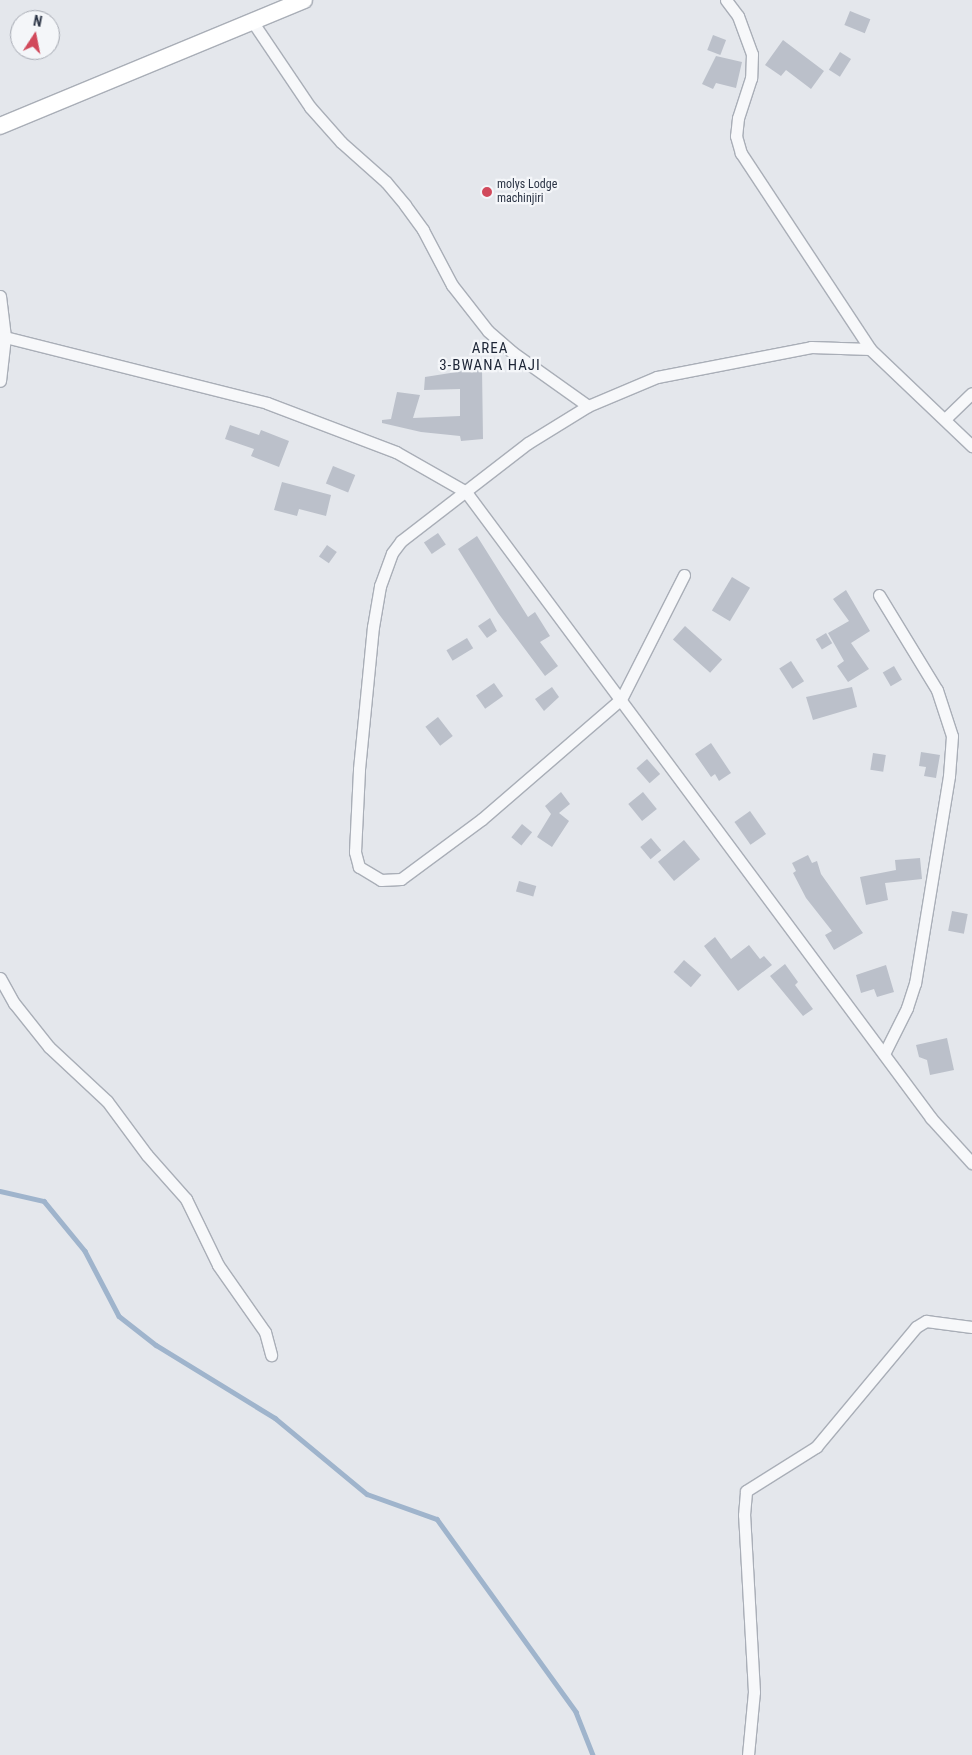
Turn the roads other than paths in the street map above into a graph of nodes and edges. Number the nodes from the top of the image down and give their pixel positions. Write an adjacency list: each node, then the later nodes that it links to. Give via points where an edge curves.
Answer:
1 (304, 0): 3 (main road)
2 (726, 0): 7 (street, via 738,16 752,54 751,78 738,118 736,136 742,153)
3 (252, 21): 4 (main road); 10 (street, via 310,107 405,205 423,230 452,285 488,331)
4 (0, 126)
5 (0, 296): 6 (street)
6 (5, 337): 8 (street); 13 (street, via 267,404 396,452)
7 (870, 349): 10 (street, via 811,347 735,359 657,376); 11 (street)
8 (0, 381)
9 (972, 393): 11 (street)
10 (588, 406): 13 (street, via 528,443)
11 (945, 419): 12 (street)
12 (972, 446)
13 (466, 492): 16 (street); 16 (street, via 401,541 392,553 380,586 358,769 355,852 359,867 381,880 401,879 482,819)
14 (684, 575): 16 (street)
15 (879, 595): 18 (street, via 937,690 952,736 949,776 915,983 907,1008)
16 (621, 699): 18 (street)
17 (0, 978): 21 (street, via 14,1003 48,1048 107,1101 147,1155 186,1199 218,1265 265,1332)
18 (885, 1052): 19 (street, via 931,1118)
19 (972, 1163)
20 (972, 1327): 22 (street, via 926,1321 916,1327 816,1447 746,1491 744,1515 754,1692)
21 (271, 1355)
22 (748, 1755)

